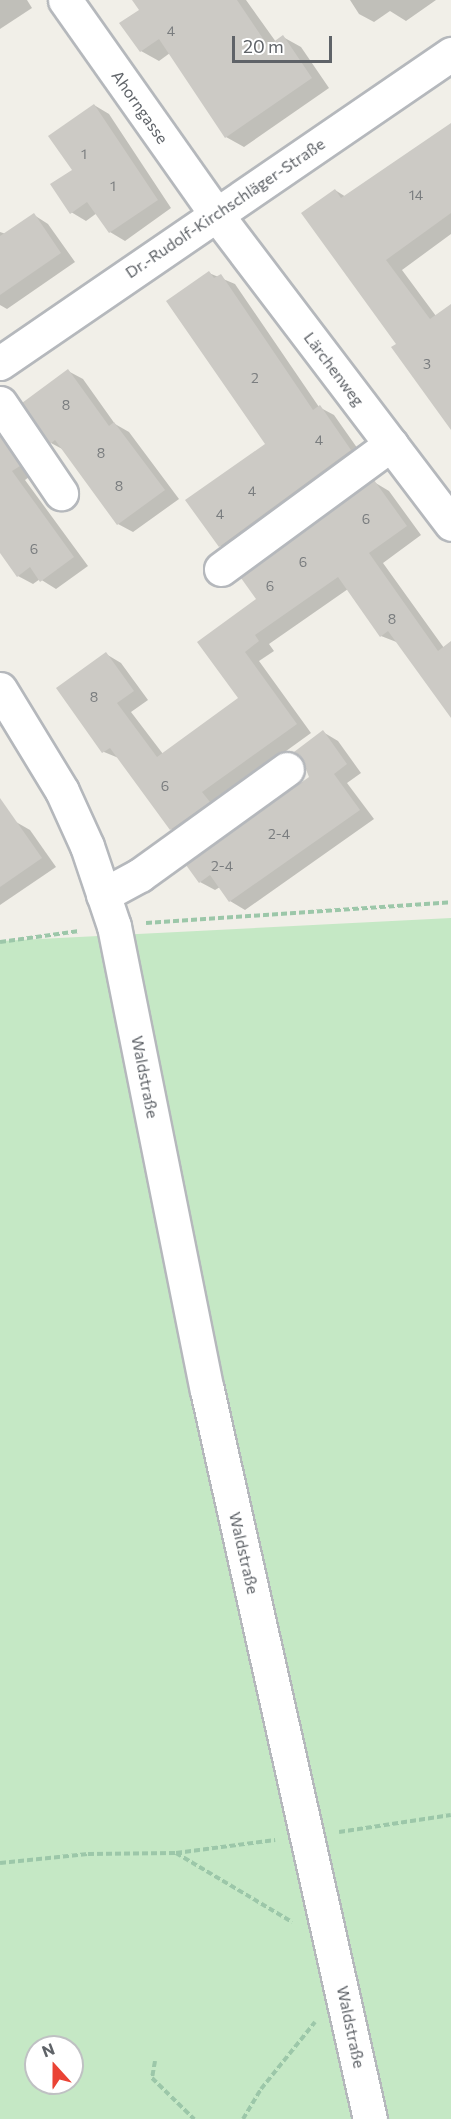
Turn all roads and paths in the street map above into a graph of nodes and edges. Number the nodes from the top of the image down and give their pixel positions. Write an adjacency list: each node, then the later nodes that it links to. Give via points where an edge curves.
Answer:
1 (65, 0): 3 (street, Ahorngasse)
2 (451, 54): 3 (street, Dr.-Rudolf-Kirchschläger-Straße)
3 (216, 214): 4 (street, Dr.-Rudolf-Kirchschläger-Straße); 6 (street, Lärchenweg)
4 (0, 363)
5 (0, 403): 7 (street)
6 (391, 444): 8 (street, Lärchenweg); 9 (street)
7 (61, 493)
8 (451, 524)
9 (221, 569)
10 (1, 692): 12 (street, Waldstraße, via 62,791)
11 (287, 769): 12 (street, via 140,875)
12 (103, 895): 14 (street, Waldstraße)
13 (451, 902): 14 (path)
14 (114, 926): 15 (path); 17 (street, Waldstraße, via 207,1390)
15 (0, 942)
16 (451, 1815): 17 (path)
17 (308, 1835): 18 (path); 20 (street, Waldstraße)
18 (176, 1853): 19 (path, via 88,1854); 20 (path)
19 (0, 1863)
20 (333, 1946): 21 (street, Waldstraße)
21 (345, 2002): 24 (path, via 317,2020 261,2089); 25 (street, Waldstraße)
22 (155, 2061): 23 (path, via 152,2078)
23 (194, 2119)
24 (243, 2119)
25 (370, 2119)

